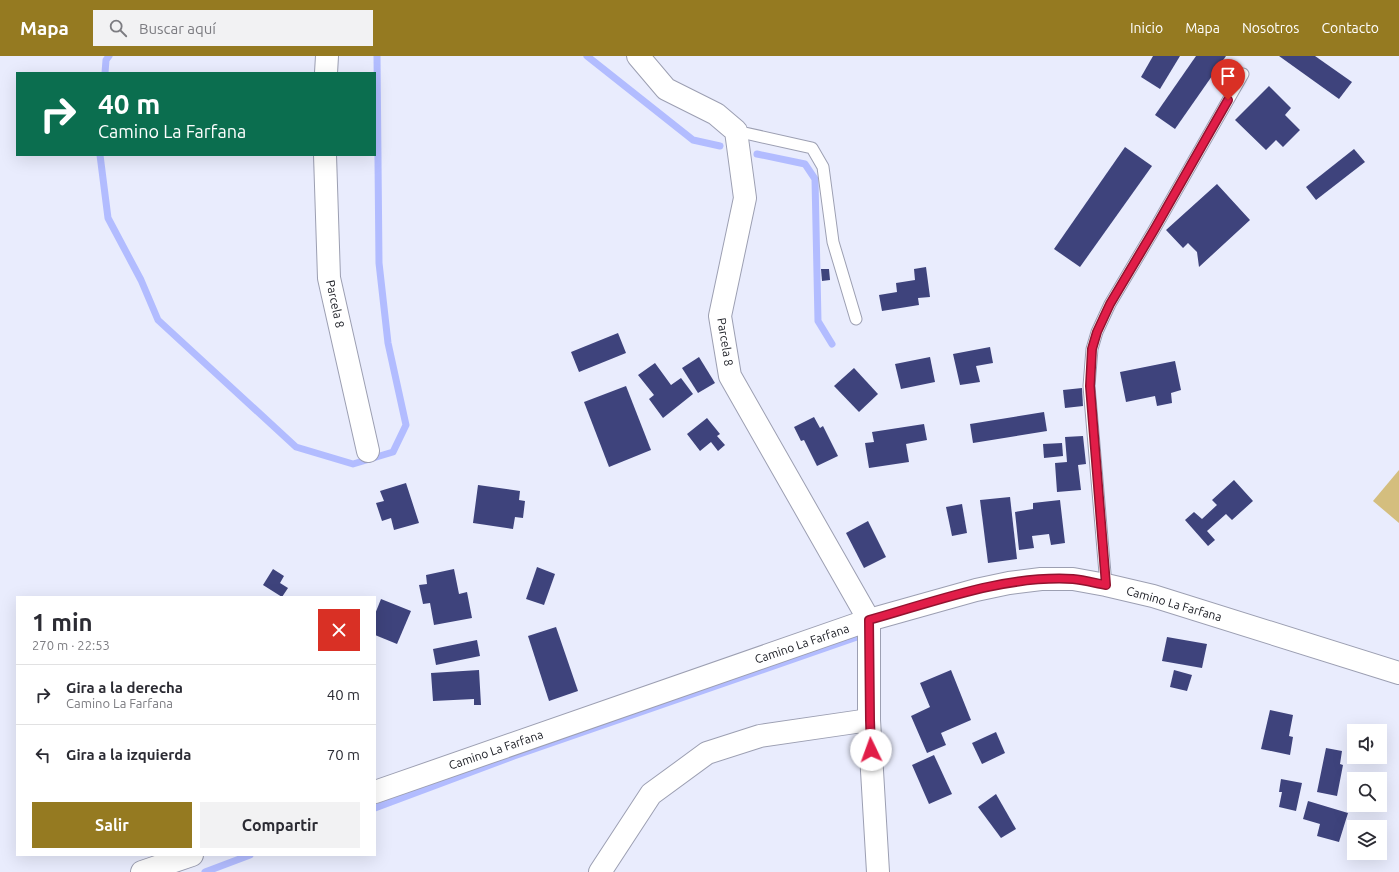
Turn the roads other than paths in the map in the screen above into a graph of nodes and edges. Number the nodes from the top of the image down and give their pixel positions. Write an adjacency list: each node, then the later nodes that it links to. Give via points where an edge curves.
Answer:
1 (327, 56): 3 (street)
2 (638, 56): 5 (street, via 666,89 716,114)
3 (326, 72)
4 (1243, 74): 9 (lane, via 1110,304 1092,349 1090,386)
5 (736, 131): 7 (lane, via 812,148 823,167 832,242); 10 (street, Parcela 8, via 745,198 720,316 730,376)
6 (325, 156): 8 (street, Parcela 8, via 329,278)
7 (856, 319)
8 (368, 451)
9 (1106, 585): 10 (street, Camino La Farfana, via 1073,579 1008,583); 11 (street, Camino La Farfana, via 1153,596)
10 (869, 620): 12 (street); 13 (street, Camino La Farfana)
11 (1399, 673)
12 (870, 720): 16 (street, via 760,736 707,753 651,794); 17 (street)
13 (376, 792)
14 (189, 856): 15 (street)
15 (142, 872)
16 (600, 872)
17 (878, 872)

